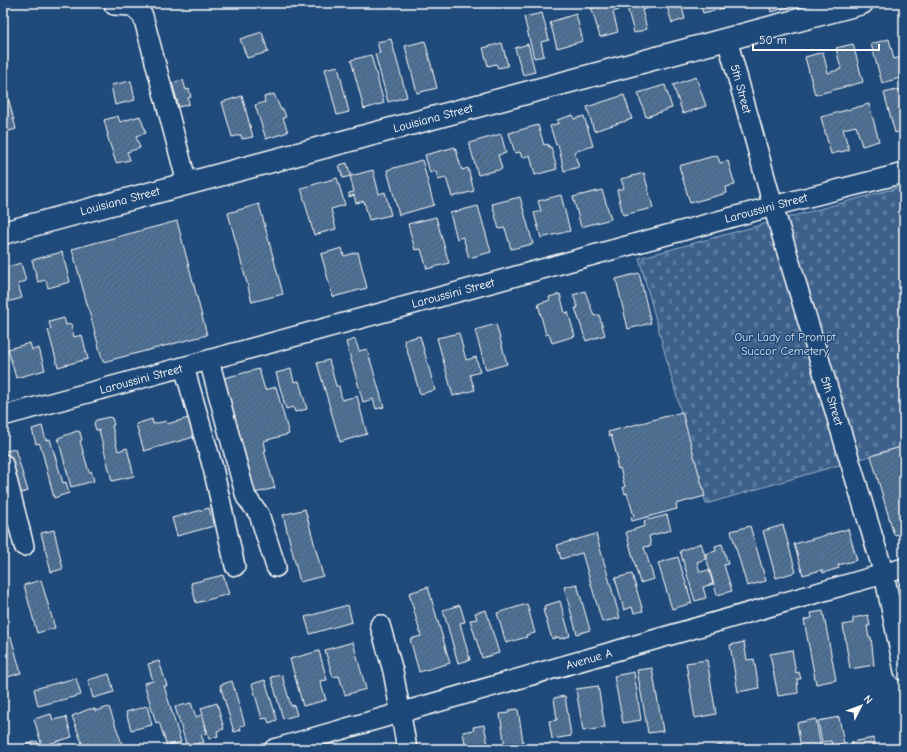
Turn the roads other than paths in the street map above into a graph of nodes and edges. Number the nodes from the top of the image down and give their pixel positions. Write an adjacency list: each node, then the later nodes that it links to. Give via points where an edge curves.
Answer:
1 (859, 3): 3 (main road, Louisiana Street)
2 (114, 5): 5 (street, via 132,6 143,16)
3 (727, 39): 5 (main road, Louisiana Street); 6 (street, 5th Street)
4 (904, 173): 6 (street, Laroussini Street)
5 (187, 183): 7 (main road, Louisiana Street)
6 (773, 206): 8 (street, Laroussini Street); 16 (street, 5th Street)
7 (3, 232)
8 (209, 360): 9 (street, Laroussini Street); 14 (street, via 246,497 259,514)
9 (184, 367): 10 (street, Laroussini Street); 13 (street, via 213,468)
10 (3, 416)
11 (3, 464): 12 (street)
12 (24, 546)
13 (235, 566)
14 (276, 567)
15 (904, 568): 16 (street, Avenue A)
16 (884, 574): 18 (street, 5th Street); 19 (street, Avenue A)
17 (380, 625): 19 (street, via 393,671)
18 (904, 671)
19 (400, 712): 20 (street, Avenue A); 21 (street)
20 (274, 749)
21 (407, 749)

